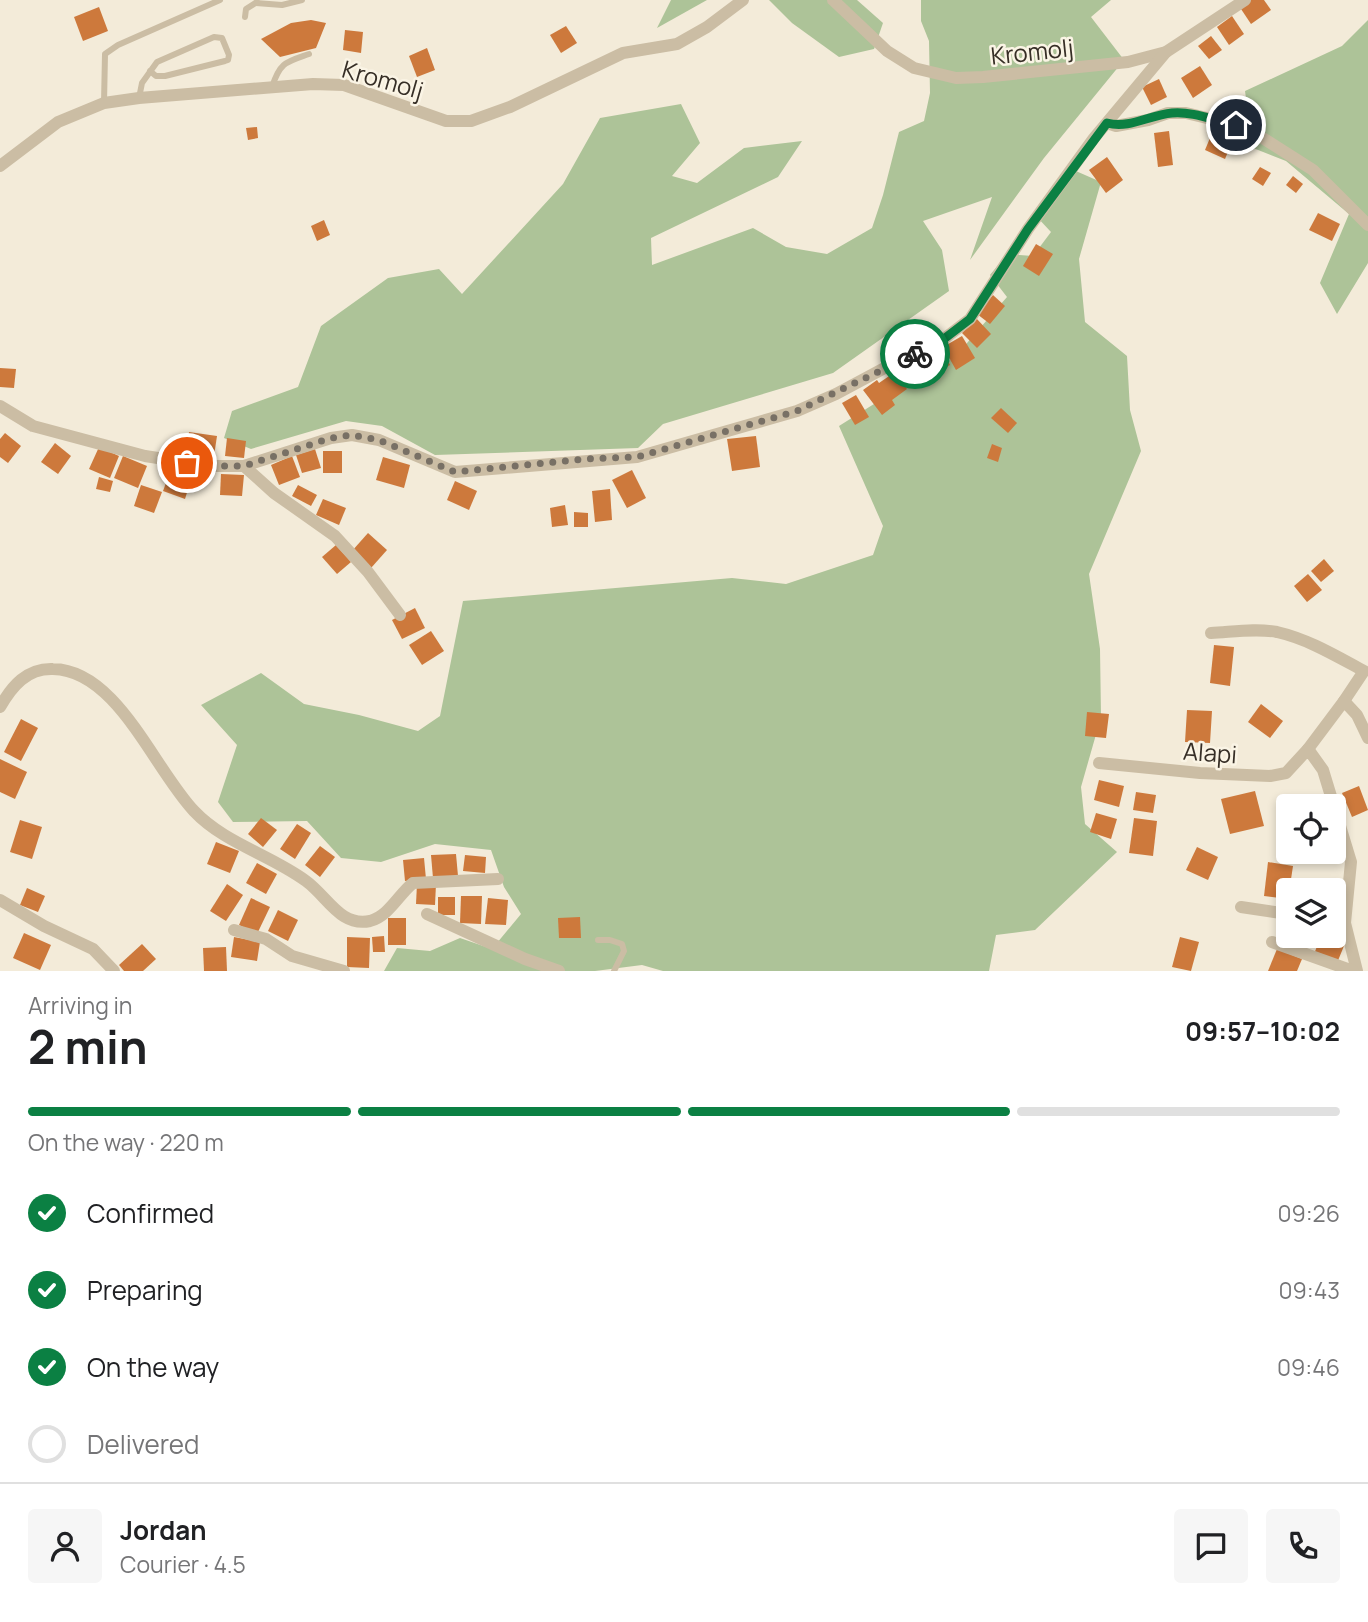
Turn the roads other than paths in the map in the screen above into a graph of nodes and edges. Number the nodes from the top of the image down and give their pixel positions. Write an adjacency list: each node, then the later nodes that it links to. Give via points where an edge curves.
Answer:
1 (220, 0): 13 (lane, via 105,54)
2 (302, 0): 6 (lane, via 282,5)
3 (743, 0): 11 (street, Kromolj, via 677,44 623,52 471,121 446,121 344,85)
4 (834, 0): 8 (street, Kromolj, via 887,51 914,68 956,78 1128,62)
5 (1245, 0): 8 (street, Kromolj)
6 (257, 1): 7 (lane)
7 (245, 17)
8 (1166, 52): 14 (street)
9 (309, 54): 11 (lane, via 284,62)
10 (150, 71): 10 (lane, via 165,76 225,61 229,55 222,38 214,37 157,62); 12 (lane)
11 (272, 87): 12 (street, Kromolj)
12 (139, 98): 13 (street, Kromolj)
13 (104, 103): 15 (street, Kromolj, via 58,122)
14 (1107, 123): 16 (street, via 1116,126 1186,113 1236,125 1312,170); 18 (street, via 1028,229 970,319 936,345 797,411 637,457 455,472 379,440 352,435)
15 (0, 166)
16 (1368, 225)
17 (0, 406): 18 (street, via 33,426 145,456 209,466)
18 (244, 466): 19 (street, via 335,536)
19 (400, 615)
20 (1211, 633): 21 (street, Alapi, via 1278,632)
21 (1366, 670): 22 (street, Alapi)
22 (1344, 701): 24 (street); 25 (street, Alapi)
23 (0, 707): 27 (street, via 10,689 27,674 63,669 86,677 109,696 193,810 215,830 278,861 309,883 344,918 357,922 381,916 413,883)
24 (1368, 738)
25 (1308, 749): 26 (street, Alapi, via 1286,773 1270,776); 28 (street, via 1323,770 1350,862)
26 (1099, 763)
27 (498, 879)
28 (1346, 884)
29 (0, 900): 37 (street, via 93,949)
30 (1241, 907): 31 (street)
31 (1276, 912)
32 (428, 914): 39 (street)
33 (234, 930): 38 (street, via 266,939 292,956)
34 (598, 940): 40 (lane, via 622,944 624,951)
35 (1272, 943): 41 (street)
36 (1346, 943): 41 (street)
37 (114, 971)
38 (344, 971)
39 (559, 971)
40 (614, 971)
41 (1355, 971)

